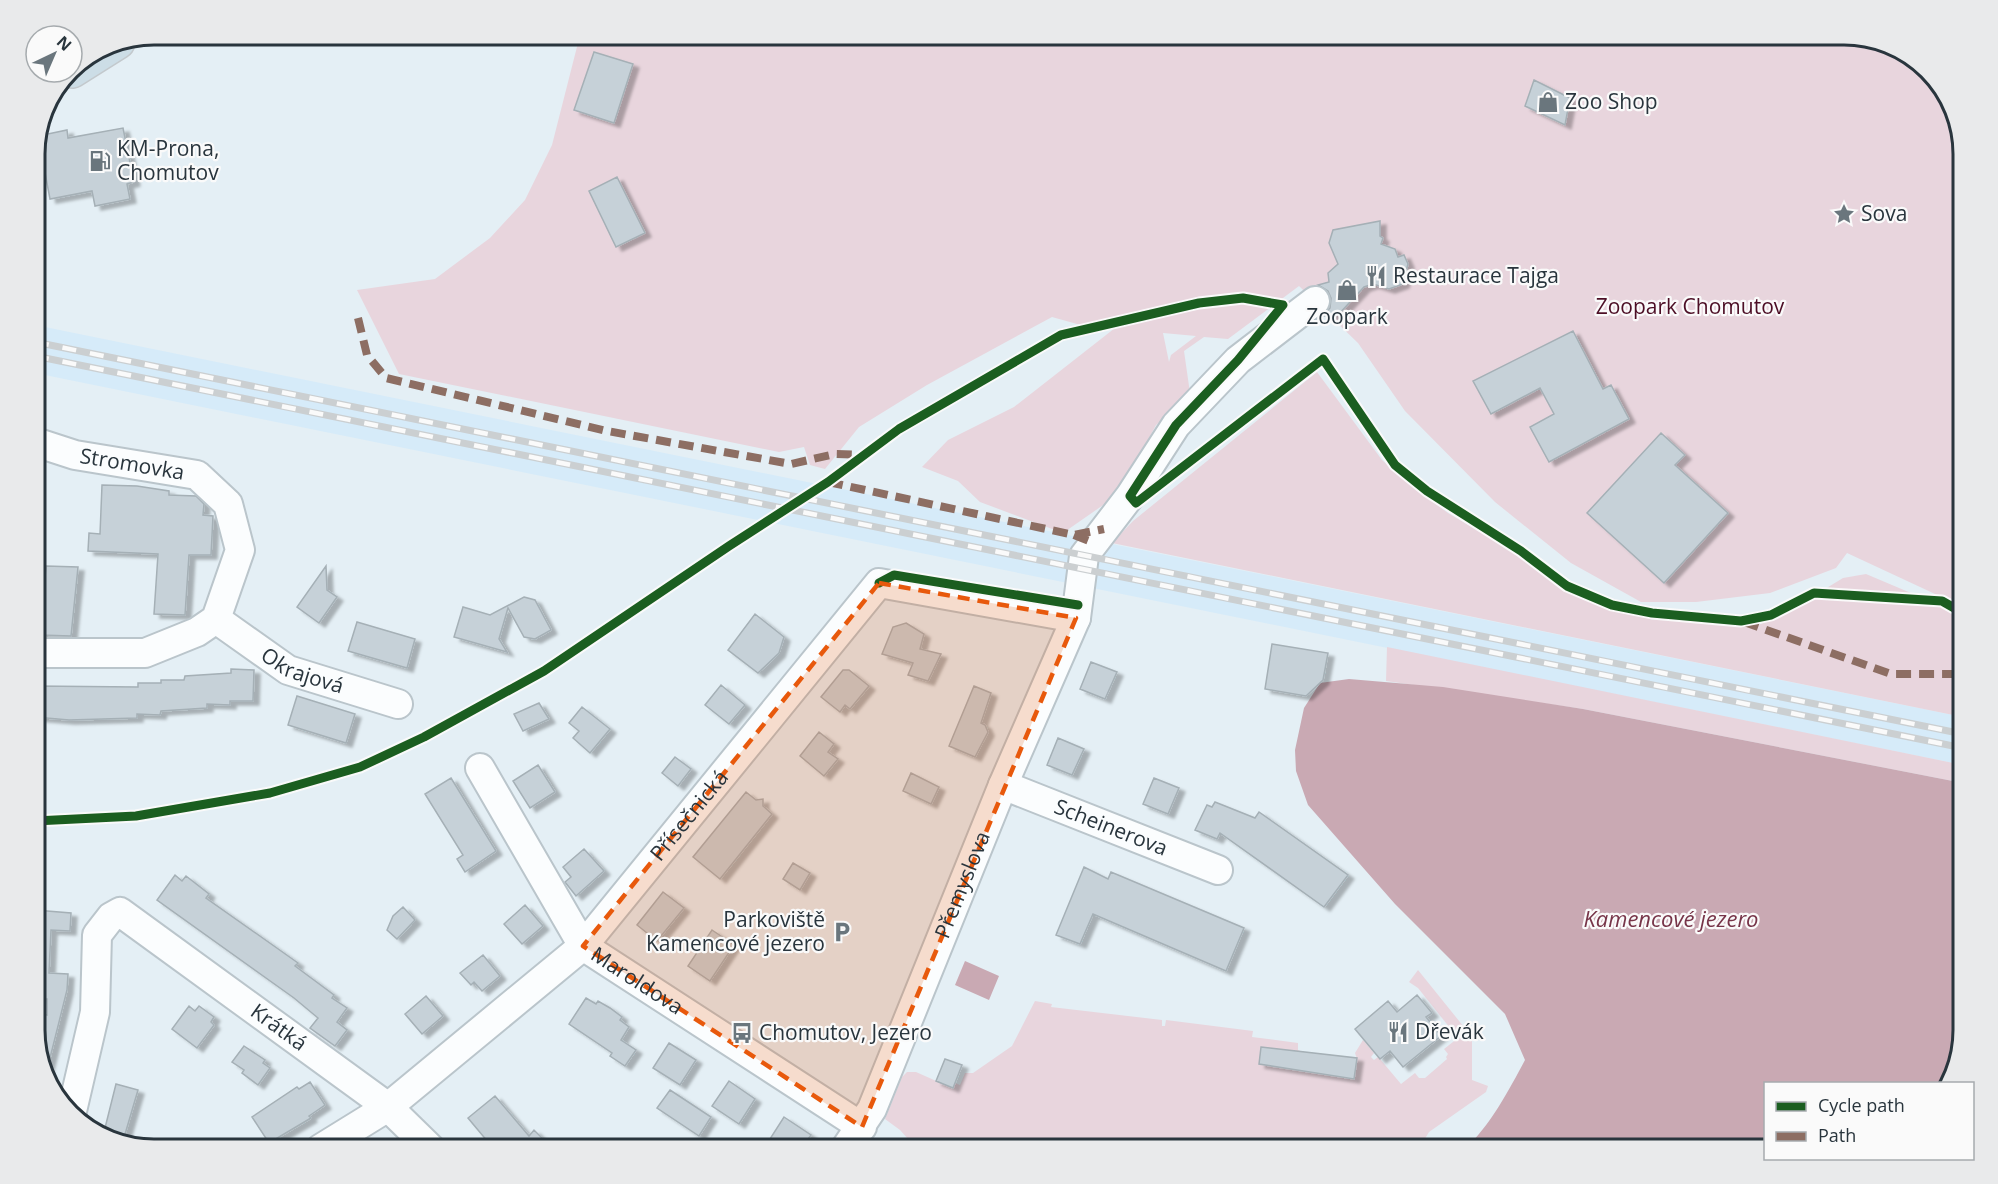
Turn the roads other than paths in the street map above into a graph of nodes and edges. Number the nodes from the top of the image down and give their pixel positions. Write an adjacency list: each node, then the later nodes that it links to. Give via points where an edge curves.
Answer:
1 (1315, 301): 3 (street, Přemyslova, via 1238,360 1176,425 1130,496 1084,556)
2 (45, 445): 4 (street, Stromovka, via 75,455 197,475 228,504 240,550)
3 (1076, 618): 8 (street, Přemyslova); 10 (street, Přísečnická, via 879,583)
4 (216, 619): 5 (street, via 197,632 145,653); 6 (street, Okrajová, via 288,670)
5 (45, 653)
6 (398, 704)
7 (480, 768): 10 (street, Maroldova)
8 (1003, 785): 9 (street, Scheinerova); 13 (street, Přemyslova)
9 (1218, 870)
10 (584, 946): 12 (street, Přísečnická); 13 (street, Maroldova)
11 (74, 1103): 12 (street, Krátká, via 95,1012 97,935 120,912)
12 (388, 1107): 14 (street, Přísečnická); 15 (street, Krátká)
13 (862, 1127): 16 (street, Přemyslova)
14 (336, 1139)
15 (421, 1139)
16 (852, 1139)

